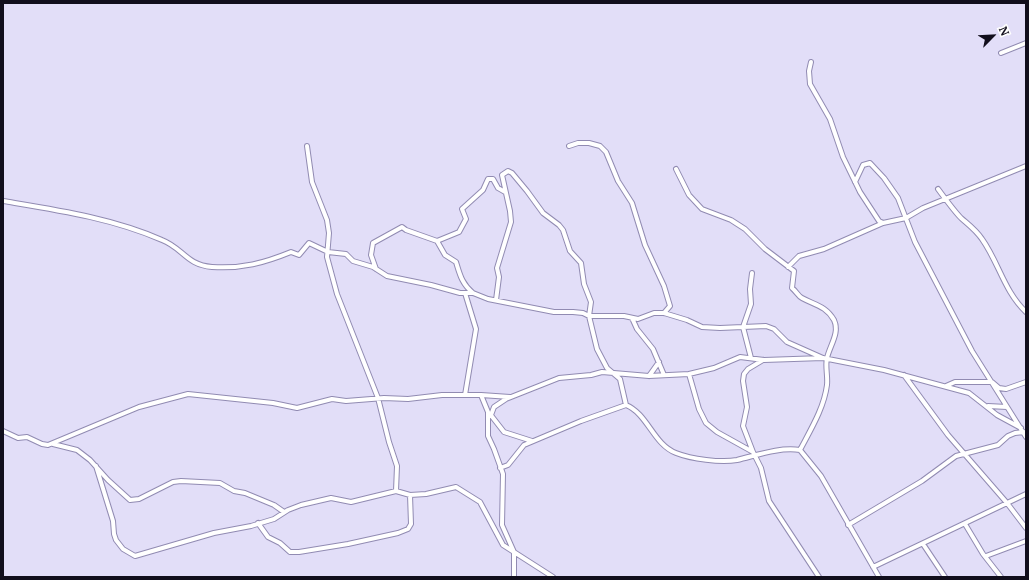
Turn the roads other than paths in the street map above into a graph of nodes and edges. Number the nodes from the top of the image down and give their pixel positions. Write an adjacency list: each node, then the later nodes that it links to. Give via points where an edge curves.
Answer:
1 (1026, 43): 2 (street)
2 (1001, 53)
3 (811, 62): 8 (street, via 810,84 830,119)
4 (307, 146): 16 (street, via 312,182 327,220)
5 (569, 146): 24 (street, via 583,143 600,146 610,158 618,181 634,208 644,245 668,298 670,306)
6 (1026, 166): 11 (street)
7 (676, 169): 17 (street, via 689,194 702,209 742,226)
8 (855, 182): 13 (street, via 863,165 872,164 898,198); 14 (street, via 874,216)
9 (938, 189): 11 (street)
10 (505, 192): 15 (street, via 498,188 493,179 488,179 483,190 462,209 466,219 459,232); 22 (street, via 511,222 497,268 499,277); 25 (street, via 502,175 508,171 543,213 563,230 570,251 581,263 584,284 591,302)
11 (945, 199): 13 (street); 23 (street, via 982,238 1016,302)
12 (3, 201): 16 (street, via 72,212 115,223 163,240 190,261 212,267 265,263 292,252 299,255 308,244)
13 (906, 218): 14 (street); 37 (street, via 915,242 972,351)
14 (883, 223): 17 (street, via 824,249 799,256)
15 (436, 241): 18 (street, via 402,227 388,233 375,240 371,247 371,255); 21 (street, via 445,255 456,262 464,285)
16 (326, 251): 18 (street, via 346,254 353,261); 42 (street, via 337,294)
17 (788, 267): 29 (street, via 794,272 792,288 801,297 826,308 834,322 836,333)
18 (377, 269): 20 (street, via 387,276)
19 (752, 273): 27 (street, via 752,304)
20 (465, 293): 21 (street); 40 (street, via 476,329)
21 (473, 293): 22 (street)
22 (496, 300): 25 (street)
23 (1026, 312)
24 (664, 313): 26 (street); 27 (street, via 702,327)
25 (589, 316): 26 (street); 32 (street, via 600,356 607,368)
26 (632, 318): 31 (street)
27 (743, 327): 28 (street); 29 (street, via 769,326 787,342)
28 (751, 358): 30 (street); 33 (street, via 733,359 714,368)
29 (825, 358): 30 (street); 35 (street); 53 (street, via 825,396 818,416)
30 (764, 360): 54 (street, via 748,369 743,381 748,408 743,426)
31 (659, 362): 34 (street); 36 (street)
32 (614, 373): 36 (street); 43 (street, via 602,372 558,378); 44 (street, via 620,379)
33 (689, 374): 34 (street); 54 (street, via 699,409 706,423)
34 (664, 375): 36 (street)
35 (904, 375): 39 (street); 55 (street)
36 (649, 376)
37 (992, 382): 38 (street, via 999,388 1006,389); 39 (street, via 960,382); 46 (street)
38 (1026, 382)
39 (945, 386): 45 (street, via 969,393)
40 (465, 395): 41 (street); 42 (street, via 408,399)
41 (481, 395): 43 (street); 47 (street)
42 (378, 398): 52 (street, via 332,400 297,408 188,394 139,407); 58 (street, via 388,442 397,466)
43 (510, 398): 47 (street, via 494,407)
44 (626, 404): 51 (street); 54 (street, via 635,408 654,434 669,450 676,453 726,461)
45 (987, 406): 46 (street); 49 (street)
46 (1007, 406): 49 (street)
47 (490, 414): 51 (street, via 504,432); 57 (street, via 488,436)
48 (3, 431): 52 (street, via 18,438 27,437 42,444)
49 (1023, 431): 50 (street); 55 (street, via 1008,436 998,445)
50 (1026, 437)
51 (533, 441): 57 (street, via 524,445 508,465)
52 (53, 444): 56 (street, via 77,450)
53 (800, 450): 54 (street, via 782,449); 64 (street, via 821,476)
54 (754, 453): 74 (street, via 761,468 769,501)
55 (963, 454): 61 (street); 64 (street)
56 (96, 466): 62 (street, via 108,480 133,500 172,482 220,483 234,491 274,505); 63 (street, via 113,521 116,540 132,555 139,556 168,545)
57 (500, 468): 69 (street, via 503,479 502,525)
58 (396, 491): 60 (street); 62 (street, via 351,502 331,498 295,506)
59 (1026, 494): 61 (street)
60 (410, 495): 63 (street, via 411,524 408,529 348,544 290,552 268,537); 69 (street, via 426,494 452,487 460,488 480,502 504,545)
61 (1007, 503): 65 (street); 66 (street)
62 (284, 512): 63 (street, via 274,519)
63 (258, 523)
64 (848, 524): 71 (street)
65 (965, 524): 68 (street); 70 (street)
66 (1026, 528)
67 (1026, 541): 70 (street)
68 (923, 544): 71 (street); 76 (street)
69 (514, 552): 72 (street); 73 (street)
70 (986, 556): 77 (street)
71 (873, 567): 75 (street)
72 (514, 577)
73 (553, 577)
74 (819, 577)
75 (879, 577)
76 (945, 577)
77 (1001, 577)

